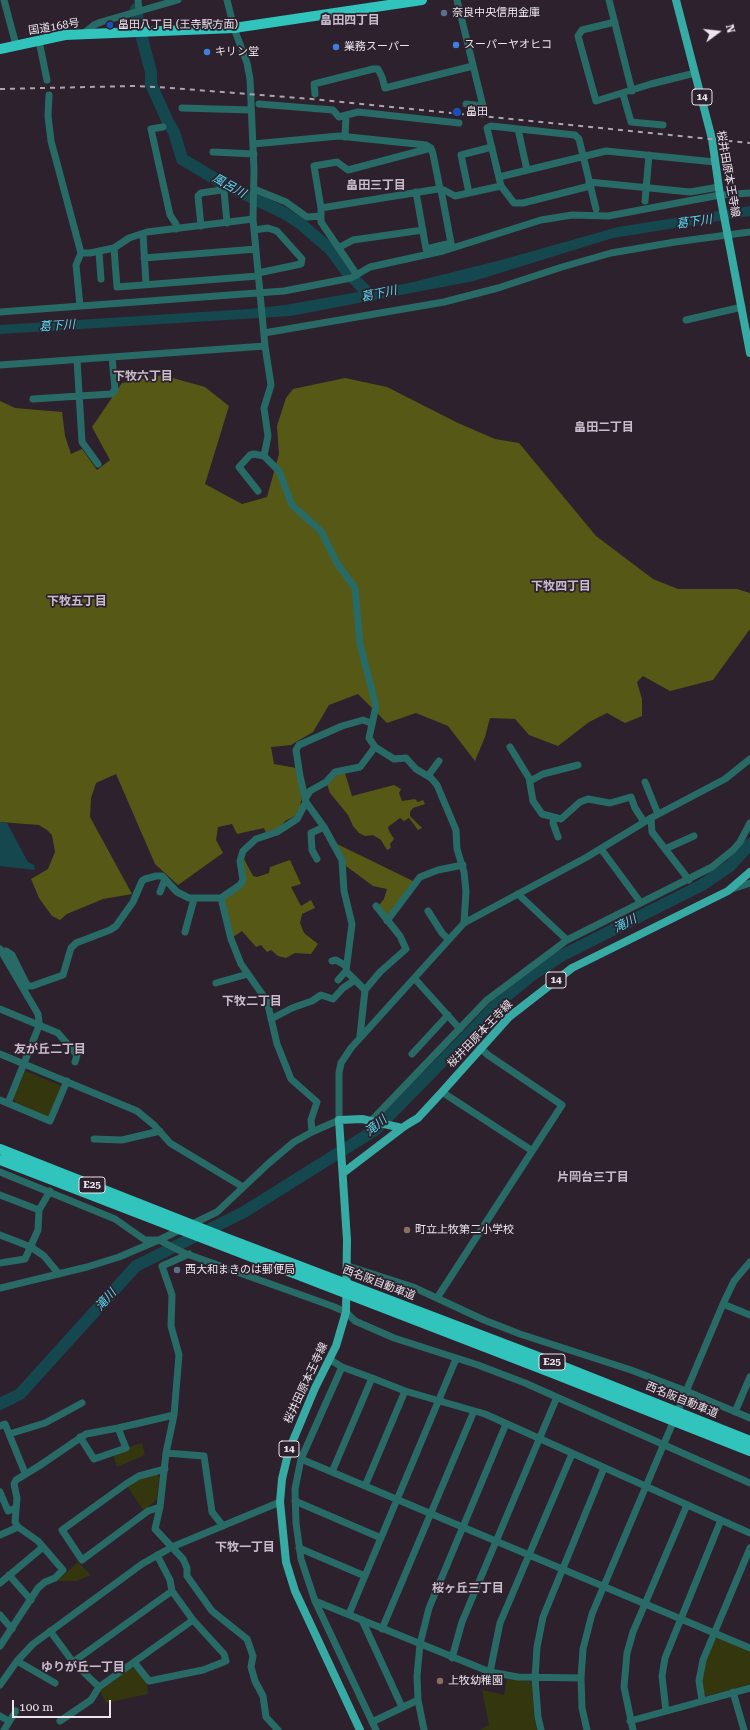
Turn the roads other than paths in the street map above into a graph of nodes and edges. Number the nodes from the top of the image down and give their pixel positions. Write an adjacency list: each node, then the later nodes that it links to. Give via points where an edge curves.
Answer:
1 (4, 0): 14 (street)
2 (138, 0): 9 (street)
3 (178, 0): 9 (street)
4 (227, 0): 11 (street)
5 (422, 0): 11 (highway, 国道168号)
6 (457, 0): 16 (street)
7 (609, 0): 10 (street)
8 (676, 0): 17 (main road, 桜井田原本王寺線 / 14)
9 (137, 12): 12 (street, via 94,25)
10 (615, 22): 19 (street); 21 (street, via 582,30 578,36 596,101)
11 (234, 28): 12 (highway, 国道168号); 26 (street, via 249,72)
12 (83, 34): 13 (highway, 国道168号)
13 (39, 41): 14 (highway, 国道168号); 18 (street)
14 (16, 45): 15 (highway, 国道168号)
15 (0, 49)
16 (473, 66): 20 (street, via 385,88 378,69 373,69 314,84); 24 (street, via 483,106)
17 (696, 73): 19 (street); 40 (main road, 桜井田原本王寺線 / 14)
18 (47, 80)
19 (632, 91): 21 (street)
20 (315, 94)
21 (623, 94): 29 (street, via 631,122)
22 (49, 95): 69 (street, via 51,141)
23 (259, 104): 27 (street, via 333,110 339,117)
24 (466, 104)
25 (182, 108): 26 (street)
26 (251, 110): 33 (street)
27 (346, 115): 28 (street, via 358,112); 32 (street)
28 (459, 123)
29 (663, 125)
30 (163, 127): 59 (street, via 151,129 170,215)
31 (518, 129): 34 (street, via 492,126 487,128); 39 (street, via 575,135 579,139); 41 (street)
32 (345, 137): 33 (street); 35 (street, via 426,145)
33 (253, 144): 37 (street)
34 (492, 147): 42 (street); 50 (street, via 461,155)
35 (431, 148): 47 (street); 53 (street, via 348,170 337,162 314,166)
36 (213, 152): 37 (street)
37 (254, 154): 46 (street)
38 (649, 155): 39 (street, via 606,151); 40 (street); 45 (street)
39 (583, 156): 41 (street); 43 (street)
40 (715, 162): 48 (main road, 桜井田原本王寺線 / 14)
41 (527, 170): 42 (street)
42 (499, 177): 44 (street)
43 (590, 184): 44 (street, via 518,203 510,201); 45 (street); 54 (street)
44 (501, 186): 50 (street)
45 (646, 188): 48 (street, via 690,192); 52 (street)
46 (254, 189): 55 (street, via 286,202 307,218); 56 (street)
47 (441, 189): 49 (street); 50 (street, via 455,196); 61 (street, via 451,243 426,249)
48 (720, 191): 51 (street); 64 (main road, 桜井田原本王寺線 / 14); 72 (street, via 608,216 572,214 541,220 443,251 370,267)
49 (416, 192): 53 (street); 61 (street)
50 (469, 193)
51 (750, 193)
52 (645, 201)
53 (321, 208): 55 (street)
54 (596, 209)
55 (321, 216): 66 (street, via 324,227)
56 (253, 219): 57 (street); 60 (street)
57 (227, 223): 58 (street); 58 (street, via 224,191 221,190 201,193 198,196)
58 (201, 226): 59 (street)
59 (176, 229): 63 (street)
60 (254, 230): 67 (street); 71 (street, via 268,228 277,231 302,259 301,264)
61 (423, 230): 66 (street, via 353,240)
62 (750, 232): 64 (street)
63 (143, 234): 65 (street, via 129,238); 70 (street)
64 (728, 236): 77 (main road, 桜井田原本王寺線 / 14); 80 (street, via 612,253 444,302)
65 (114, 248): 68 (street); 74 (street, via 118,287)
66 (340, 248): 72 (street)
67 (256, 249): 70 (street); 71 (street)
68 (99, 252): 69 (street); 73 (street)
69 (81, 253): 76 (street, via 76,265)
70 (144, 258): 74 (street)
71 (258, 274): 74 (street); 75 (street)
72 (357, 275): 75 (street, via 284,291)
73 (101, 279)
74 (146, 284)
75 (260, 292): 76 (street); 80 (street)
76 (80, 306): 78 (street)
77 (742, 306): 79 (street); 82 (main road, 桜井田原本王寺線 / 14)
78 (0, 312)
79 (686, 320)
80 (264, 333): 81 (street)
81 (265, 346): 83 (street); 88 (street, via 271,385 264,408 268,436)
82 (750, 353)
83 (112, 357): 84 (street); 86 (street, via 115,390 111,394)
84 (77, 360): 85 (street); 86 (street)
85 (0, 365)
86 (79, 396): 87 (street); 89 (street, via 82,442)
87 (33, 399)
88 (264, 456): 90 (street, via 250,455 239,467); 91 (street, via 279,471 292,505 321,531 337,563 355,588 360,644 376,706)
89 (98, 464)
90 (258, 491)
91 (371, 723): 92 (street, via 369,738); 100 (street, via 363,720 342,726 297,747)
92 (376, 747): 97 (street, via 394,759 406,758 416,769); 100 (street, via 360,767 336,772 326,782 310,791)
93 (510, 747): 98 (street)
94 (750, 759): 101 (street, via 725,779)
95 (439, 761): 97 (street)
96 (578, 765): 98 (street, via 543,774)
97 (428, 776): 112 (street, via 437,785 455,823 457,849)
98 (530, 781): 102 (street, via 533,802 542,814)
99 (645, 782): 101 (street)
100 (306, 801): 106 (street); 120 (street, via 297,819 277,832 256,839 243,851 240,861 243,880)
101 (658, 814): 103 (street)
102 (554, 818): 104 (street, via 561,820 580,802 588,799 610,803 631,797); 108 (street)
103 (651, 818): 104 (street); 110 (street, via 652,832)
104 (644, 822): 109 (street)
105 (750, 823): 115 (street, via 740,842 724,859)
106 (324, 827): 111 (street, via 311,833 312,850); 132 (street, via 344,865 344,891 352,924)
107 (694, 836): 110 (street)
108 (558, 838)
109 (601, 849): 119 (street); 122 (street)
110 (665, 849): 115 (street)
111 (317, 859)
112 (462, 865): 125 (street, via 420,877); 126 (street, via 466,895)
113 (750, 872): 117 (main road, 桜井田原本王寺線 / 14)
114 (165, 879): 118 (street); 121 (street, via 183,896); 130 (street, via 156,876 142,881 133,902 116,926 76,943 63,975 28,986 12,955)
115 (689, 880): 122 (street)
116 (750, 884): 117 (street)
117 (728, 891): 145 (main road, 桜井田原本王寺線 / 14, via 572,968 509,1017)
118 (160, 892)
119 (518, 894): 126 (street); 129 (street)
120 (221, 898): 121 (street); 133 (street, via 231,939)
121 (194, 899): 127 (street)
122 (641, 903): 129 (street)
123 (376, 906): 125 (street)
124 (428, 911): 128 (street)
125 (387, 921): 138 (street, via 400,936 406,949 380,972)
126 (464, 923): 128 (street)
127 (185, 932)
128 (448, 939): 134 (street)
129 (567, 940): 143 (street, via 487,1000)
130 (0, 950): 142 (street, via 38,1014)
131 (332, 961): 132 (street, via 336,960)
132 (346, 968): 135 (street); 136 (street)
133 (248, 974): 137 (street); 141 (street, via 267,1001)
134 (415, 979): 140 (street); 144 (street)
135 (338, 980)
136 (355, 980): 138 (street); 141 (street, via 333,999 321,995)
137 (216, 983)
138 (365, 990): 144 (street)
139 (0, 1009): 142 (street)
140 (448, 1015): 143 (street); 147 (street)
141 (271, 1019): 158 (street, via 277,1044 291,1079 317,1102 311,1120)
142 (39, 1026): 148 (street, via 58,1033 78,1055); 149 (street)
143 (460, 1029): 155 (street)
144 (360, 1036): 154 (street, via 341,1063)
145 (480, 1048): 151 (main road, 桜井田原本王寺線 / 14); 161 (street, via 562,1105)
146 (0, 1054): 149 (street)
147 (412, 1054)
148 (75, 1062)
149 (24, 1064): 150 (street); 153 (street)
150 (67, 1081): 153 (street, via 50,1121); 157 (street, via 137,1111)
151 (442, 1092): 156 (main road, 桜井田原本王寺線 / 14, via 418,1118); 161 (street)
152 (0, 1100): 153 (street)
153 (8, 1103)
154 (339, 1120): 155 (main road); 158 (street); 164 (main road, 桜井田原本王寺線 / 14)
155 (372, 1120): 156 (main road)
156 (397, 1127): 164 (main road, 桜井田原本王寺線 / 14)
157 (160, 1131): 159 (street, via 122,1140); 165 (street, via 170,1143)
158 (312, 1132): 165 (street, via 281,1152)
159 (94, 1139)
160 (0, 1149): 177 (highway, 西名阪自動車道 / E25, via 228,1238)
161 (531, 1150): 180 (street)
162 (0, 1160): 177 (highway, 西名阪自動車道 / E25, via 215,1244)
163 (0, 1172): 166 (street)
164 (343, 1173): 175 (main road, 桜井田原本王寺線 / 14)
165 (243, 1187): 170 (street, via 218,1212)
166 (50, 1191): 168 (street); 170 (street, via 115,1219 145,1240)
167 (0, 1195): 168 (street)
168 (39, 1210): 171 (street, via 38,1230)
169 (0, 1235): 171 (street)
170 (159, 1240): 172 (street); 176 (street, via 113,1259)
171 (31, 1247): 174 (street, via 25,1259); 176 (street, via 44,1256)
172 (187, 1253): 182 (street); 196 (street, via 162,1266 172,1295 171,1326 179,1355)
173 (750, 1262): 181 (street, via 734,1281)
174 (0, 1263)
175 (348, 1266): 180 (street, via 413,1287); 182 (main road, 桜井田原本王寺線 / 14)
176 (59, 1274): 178 (street)
177 (340, 1286): 179 (highway, 西名阪自動車道 / E25)
178 (0, 1288)
179 (354, 1292): 204 (highway, 西名阪自動車道 / E25, via 554,1363); 206 (highway, 西名阪自動車道 / E25)
180 (436, 1298): 190 (street, via 520,1334 631,1370)
181 (723, 1304): 183 (street); 190 (street)
182 (346, 1312): 184 (main road, 桜井田原本王寺線 / 14); 185 (street, via 355,1321 394,1338)
183 (750, 1315)
184 (330, 1359): 186 (street); 220 (main road, 桜井田原本王寺線 / 14, via 289,1450)
185 (456, 1359): 191 (street); 192 (street)
186 (342, 1366): 188 (street); 209 (street)
187 (750, 1377): 195 (street)
188 (372, 1378): 189 (street); 212 (street)
189 (405, 1391): 192 (street); 215 (street)
190 (685, 1393): 195 (street); 205 (street)
191 (557, 1397): 203 (street); 205 (street)
192 (440, 1400): 194 (street); 218 (street)
193 (82, 1403): 201 (street, via 45,1423)
194 (474, 1411): 198 (street); 224 (street)
195 (735, 1412): 197 (street)
196 (174, 1415): 200 (street); 207 (street)
197 (750, 1418)
198 (506, 1424): 203 (street); 228 (street)
199 (0, 1426): 201 (street, via 5,1424)
200 (118, 1428): 202 (street); 202 (street, via 126,1448 94,1459)
201 (9, 1434): 213 (street)
202 (80, 1437): 213 (street)
203 (539, 1439): 208 (street); 232 (street)
204 (750, 1441)
205 (666, 1442): 214 (street); 216 (street)
206 (750, 1451)
207 (166, 1453): 210 (street); 226 (street, via 204,1456 212,1512)
208 (572, 1454): 211 (street); 238 (street)
209 (301, 1459): 212 (street); 219 (street)
210 (164, 1468): 222 (street); 222 (street, via 132,1480 62,1530 82,1560 148,1511)
211 (604, 1468): 216 (street); 239 (street)
212 (332, 1472): 215 (street)
213 (25, 1473): 223 (street, via 18,1477 14,1484)
214 (750, 1483)
215 (365, 1486): 218 (street)
216 (646, 1487): 221 (street); 243 (street)
217 (0, 1492): 223 (street, via 8,1511)
218 (398, 1500): 224 (street); 231 (street)
219 (295, 1501): 231 (street); 235 (street)
220 (280, 1502): 226 (street); 284 (main road, 桜井田原本王寺線 / 14, via 286,1562 295,1591)
221 (687, 1505): 225 (street); 247 (street)
222 (160, 1507): 234 (street, via 155,1529)
223 (16, 1508): 227 (street)
224 (430, 1513): 228 (street); 254 (street)
225 (721, 1520): 229 (street); 250 (street)
226 (223, 1526): 234 (street)
227 (18, 1527): 230 (street); 233 (street)
228 (463, 1527): 232 (street); 257 (street, via 429,1608)
229 (750, 1533)
230 (0, 1535)
231 (381, 1538): 241 (street)
232 (496, 1541): 238 (street); 260 (street, via 462,1622)
233 (43, 1547): 240 (street); 245 (street, via 63,1570 38,1588)
234 (172, 1547): 237 (street); 283 (street, via 187,1568 187,1576 192,1586 212,1611 247,1639 253,1656 251,1667 263,1696 266,1717)
235 (299, 1548): 241 (street); 246 (street)
236 (750, 1548): 256 (street)
237 (157, 1555): 244 (street, via 170,1580); 255 (street)
238 (529, 1555): 239 (street); 264 (street, via 500,1623)
239 (562, 1569): 243 (street); 265 (street, via 543,1617 537,1647)
240 (9, 1575): 242 (street); 245 (street)
241 (365, 1576): 248 (street)
242 (0, 1583)
243 (603, 1587): 247 (street); 266 (street, via 586,1637)
244 (172, 1591): 251 (street); 262 (street)
245 (31, 1600): 253 (street)
246 (315, 1601): 248 (street); 281 (street)
247 (645, 1604): 250 (street); 280 (street, via 630,1642 626,1663 625,1698)
248 (349, 1614): 252 (street)
249 (0, 1615): 253 (street)
250 (680, 1619): 256 (street); 276 (street, via 663,1668 662,1687)
251 (193, 1620): 263 (street); 263 (street, via 224,1654 226,1661 203,1670 149,1681)
252 (362, 1620): 254 (street); 274 (street)
253 (12, 1629): 258 (street)
254 (382, 1629): 257 (street)
255 (50, 1631): 261 (street); 262 (street)
256 (714, 1633): 259 (street); 273 (street, via 699,1674)
257 (420, 1644): 260 (street); 272 (street)
258 (0, 1646)
259 (750, 1647)
260 (452, 1658): 264 (street)
261 (17, 1661): 267 (street); 268 (street)
262 (73, 1662): 269 (street)
263 (134, 1662): 269 (street)
264 (490, 1672): 265 (street)
265 (535, 1678): 266 (street); 287 (street)
266 (581, 1678): 288 (street)
267 (56, 1683)
268 (0, 1685)
269 (99, 1687): 279 (street, via 91,1700)
270 (750, 1688): 271 (street)
271 (733, 1692): 273 (street); 290 (street)
272 (418, 1700): 274 (street); 286 (street)
273 (702, 1700): 276 (street)
274 (402, 1707): 281 (street)
275 (16, 1711): 278 (street)
276 (666, 1711): 280 (street)
277 (0, 1716): 278 (street)
278 (9, 1721): 282 (street)
279 (60, 1721)
280 (630, 1721): 289 (street)
281 (372, 1722): 285 (street)
282 (4, 1730)
283 (278, 1730)
284 (360, 1730)
285 (376, 1730)
286 (424, 1730)
287 (540, 1730)
288 (587, 1730)
289 (633, 1730)
290 (744, 1730)

